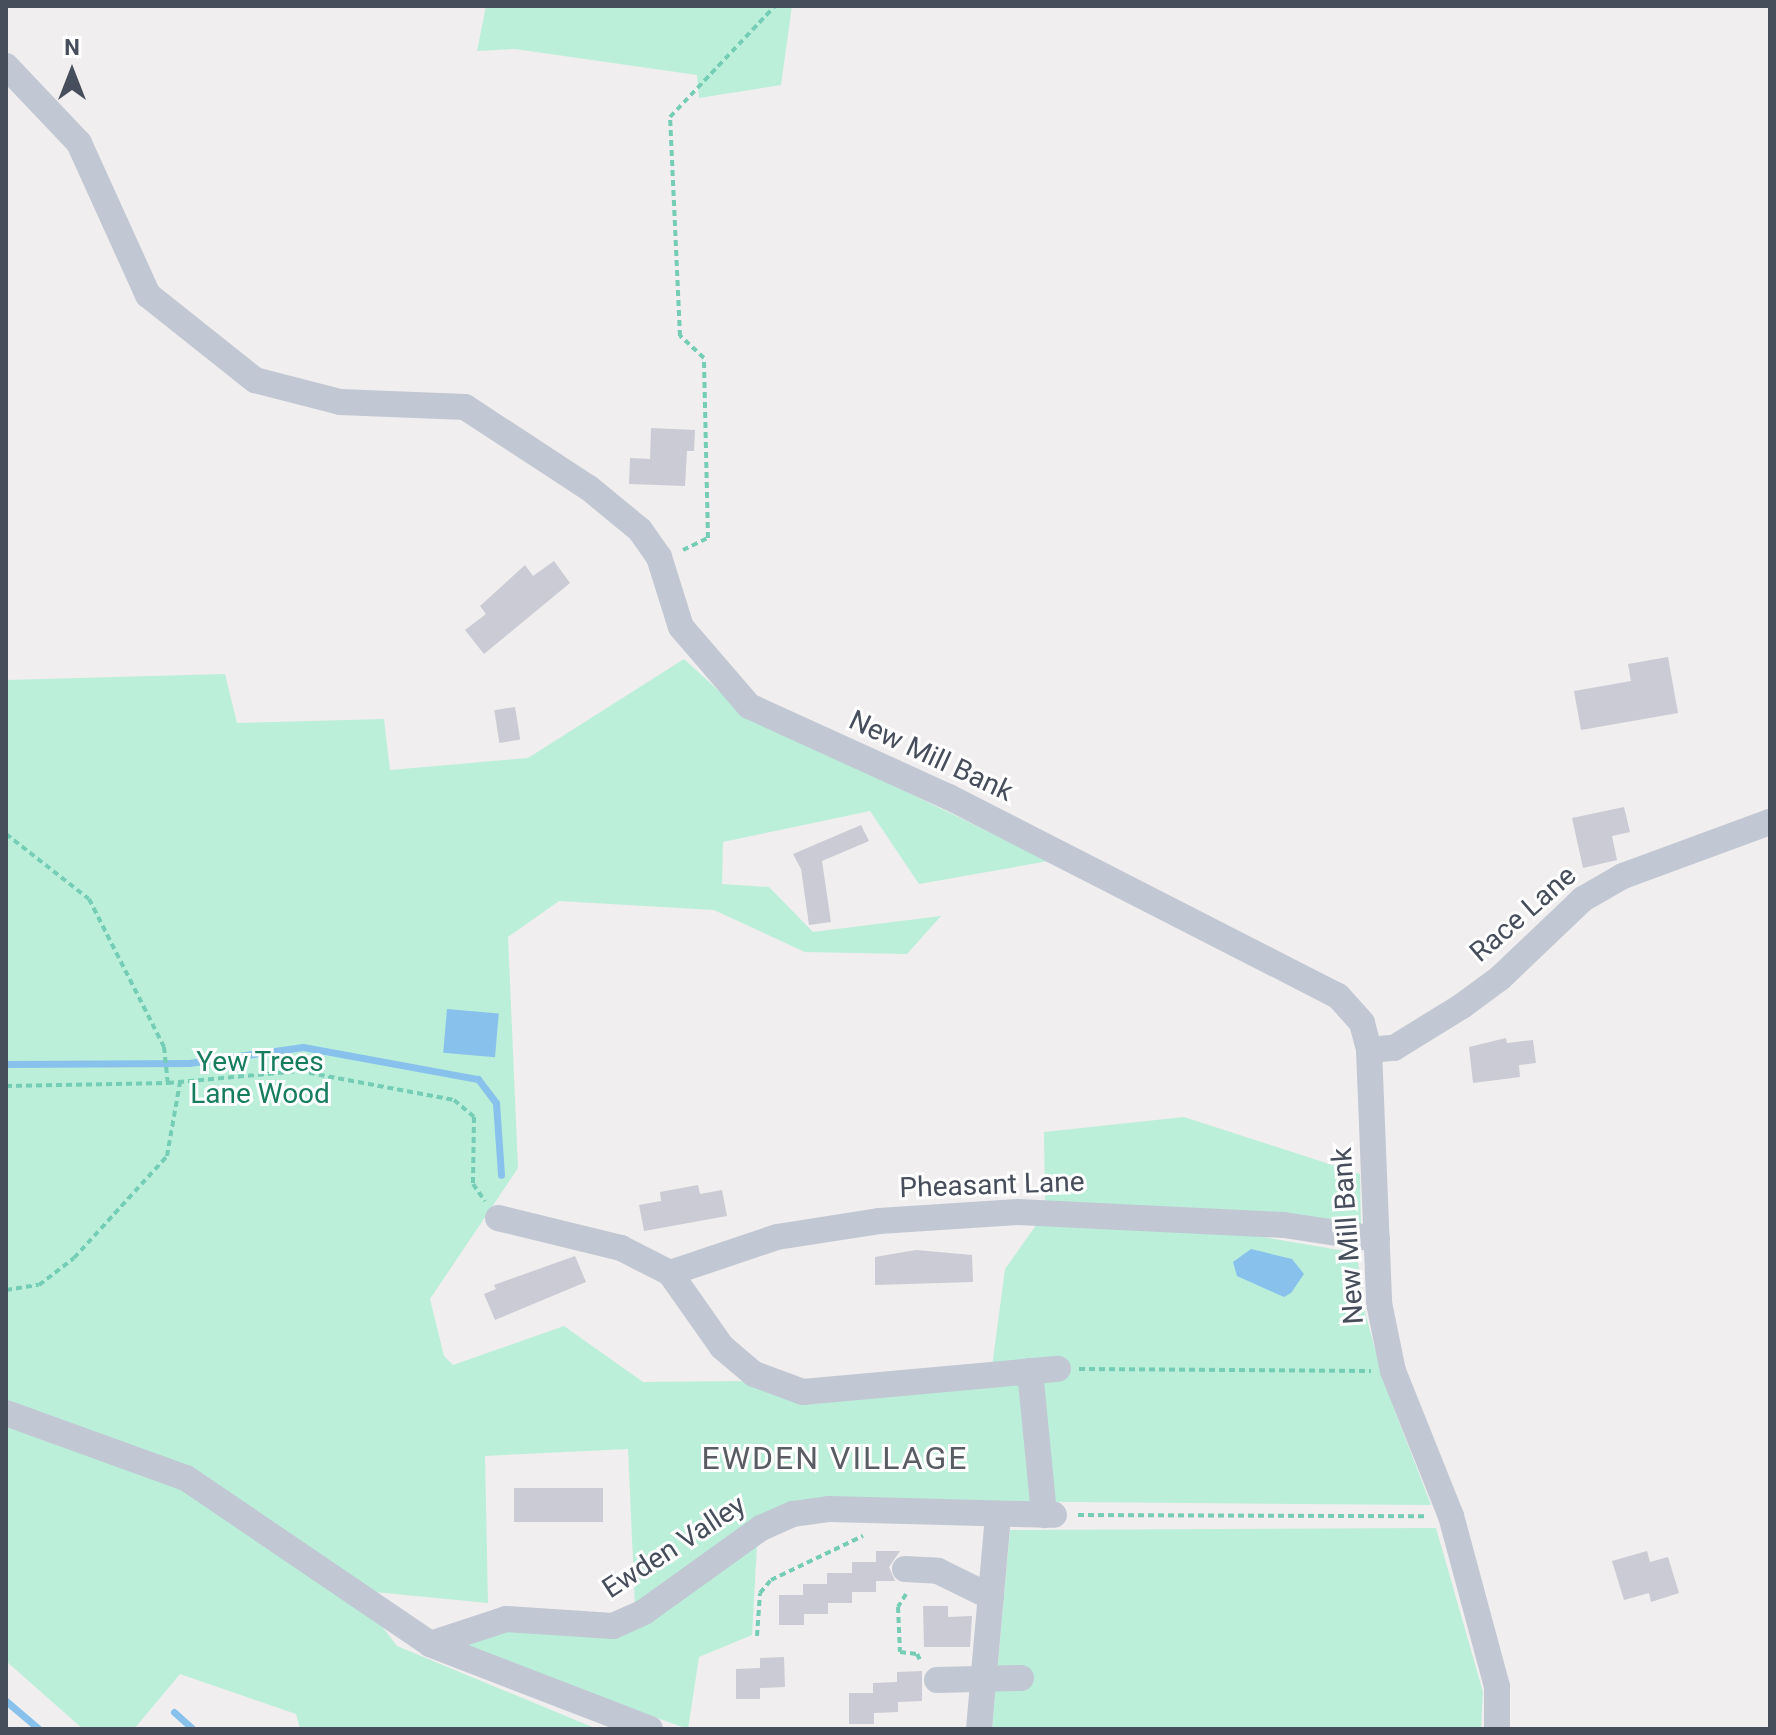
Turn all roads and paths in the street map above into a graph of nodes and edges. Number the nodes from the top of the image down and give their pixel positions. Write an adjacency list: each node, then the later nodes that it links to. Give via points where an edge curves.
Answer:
1 (775, 6): 3 (path, via 670,117 680,336 704,358 708,538)
2 (6, 66): 6 (street, New Mill Bank, via 79,143 148,295 255,380 340,402 465,407 589,488 640,530 659,557 681,627 749,706 949,797 1338,996 1362,1023)
3 (678, 553)
4 (1770, 822): 6 (street, Race Lane, via 1623,876 1583,899 1500,978 1462,1006 1394,1048)
5 (6, 834): 8 (path, via 89,899 164,1047)
6 (1369, 1050): 11 (street, New Mill Bank)
7 (180, 1082): 8 (path); 10 (path, via 299,1071 454,1100 474,1117 473,1184); 13 (path, via 167,1156 74,1258 39,1285)
8 (168, 1083): 9 (path)
9 (6, 1086)
10 (498, 1218): 12 (street, via 621,1248)
11 (1377, 1239): 12 (street, Pheasant Lane, via 1284,1225 1018,1212 879,1221 777,1237); 16 (street, New Mill Bank, via 1379,1303)
12 (670, 1273): 15 (street, via 722,1347 754,1374 803,1392)
13 (6, 1290)
14 (1058, 1369): 15 (street); 16 (path)
15 (1030, 1371): 19 (street)
16 (1393, 1371): 20 (street, New Mill Bank)
17 (6, 1413): 25 (street, via 186,1478)
18 (998, 1515): 19 (street, Ewden Valley); 23 (street); 25 (street, Ewden Valley, via 830,1509 793,1514 761,1528 644,1612 613,1626 506,1619)
19 (1049, 1515): 20 (path)
20 (1451, 1516): 31 (street, New Mill Bank, via 1497,1687)
21 (868, 1533): 24 (path, via 771,1580 760,1593)
22 (905, 1569): 23 (street, via 938,1571); 27 (path, via 906,1594 898,1607 900,1652 917,1654)
23 (991, 1597): 28 (street)
24 (757, 1636)
25 (430, 1644): 29 (street)
26 (1021, 1678): 28 (street)
27 (937, 1680): 28 (street)
28 (984, 1680): 30 (street)
29 (650, 1729)
30 (979, 1729)
31 (1497, 1729)

